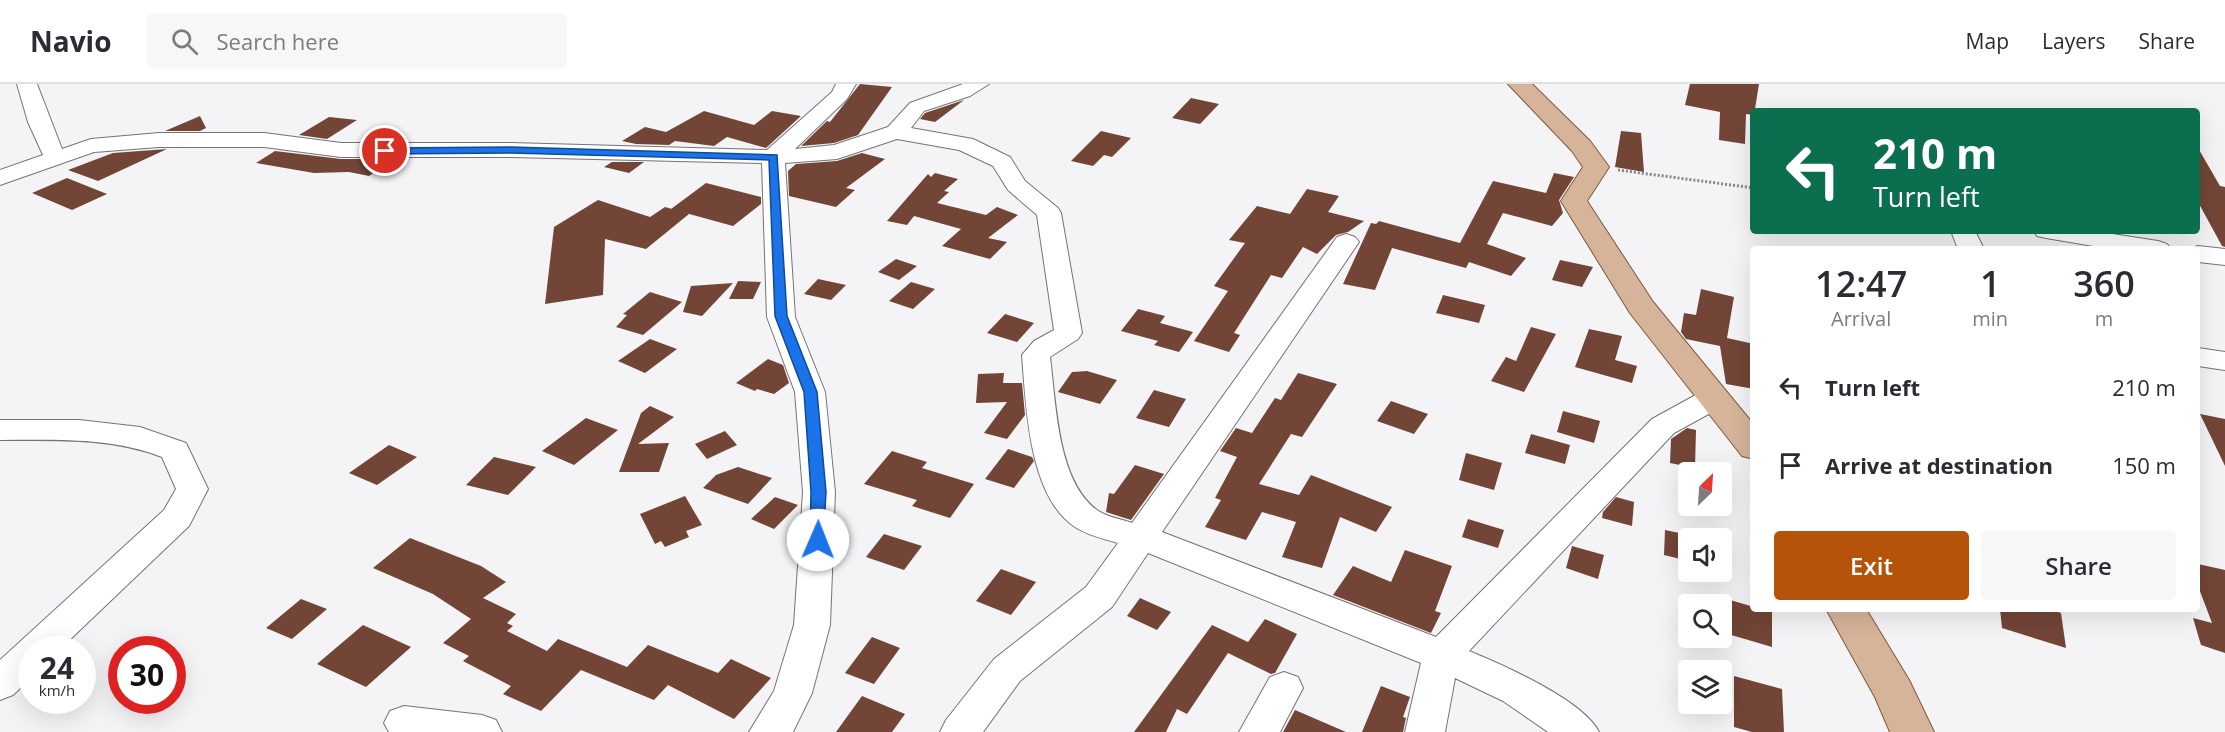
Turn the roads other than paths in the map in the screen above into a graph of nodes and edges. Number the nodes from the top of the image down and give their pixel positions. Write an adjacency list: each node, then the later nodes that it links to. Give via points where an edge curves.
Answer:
1 (27, 84): 7 (street)
2 (846, 84): 6 (street, via 840,95)
3 (979, 84): 5 (street, via 917,107)
4 (1519, 84): 16 (main road, via 1581,146 1596,167 1574,201 1641,307)
5 (896, 132): 6 (street, via 837,152); 19 (street, via 965,144 1002,162 1016,185 1049,213 1068,324 1068,333 1036,355 1041,420 1051,460 1066,494 1086,519)
6 (774, 157): 7 (street, via 341,150 264,140 159,140 91,146); 28 (street, via 781,316 810,392 819,492 812,625 792,693)
7 (55, 158): 8 (street)
8 (0, 178)
9 (2061, 234): 11 (street)
10 (1346, 242): 19 (street)
11 (2120, 246)
12 (2200, 254): 13 (street)
13 (2225, 257)
14 (2200, 357): 15 (street)
15 (2225, 361)
16 (1714, 398): 18 (main road); 22 (street, via 1663,426)
17 (0, 430): 21 (street, via 79,430 140,438 175,450 192,489 177,518)
18 (1750, 443)
19 (1142, 537): 22 (street); 29 (street, via 1099,597 1007,670)
20 (1848, 612): 33 (main road, via 1894,692)
21 (49, 636)
22 (1441, 656): 31 (street); 32 (street, via 1509,686)
23 (18, 666): 24 (street)
24 (0, 684)
25 (1284, 688): 30 (street)
26 (404, 723): 27 (street)
27 (483, 732)
28 (770, 732)
29 (960, 732)
30 (1259, 732)
31 (1425, 732)
32 (1579, 732)
33 (1912, 732)

